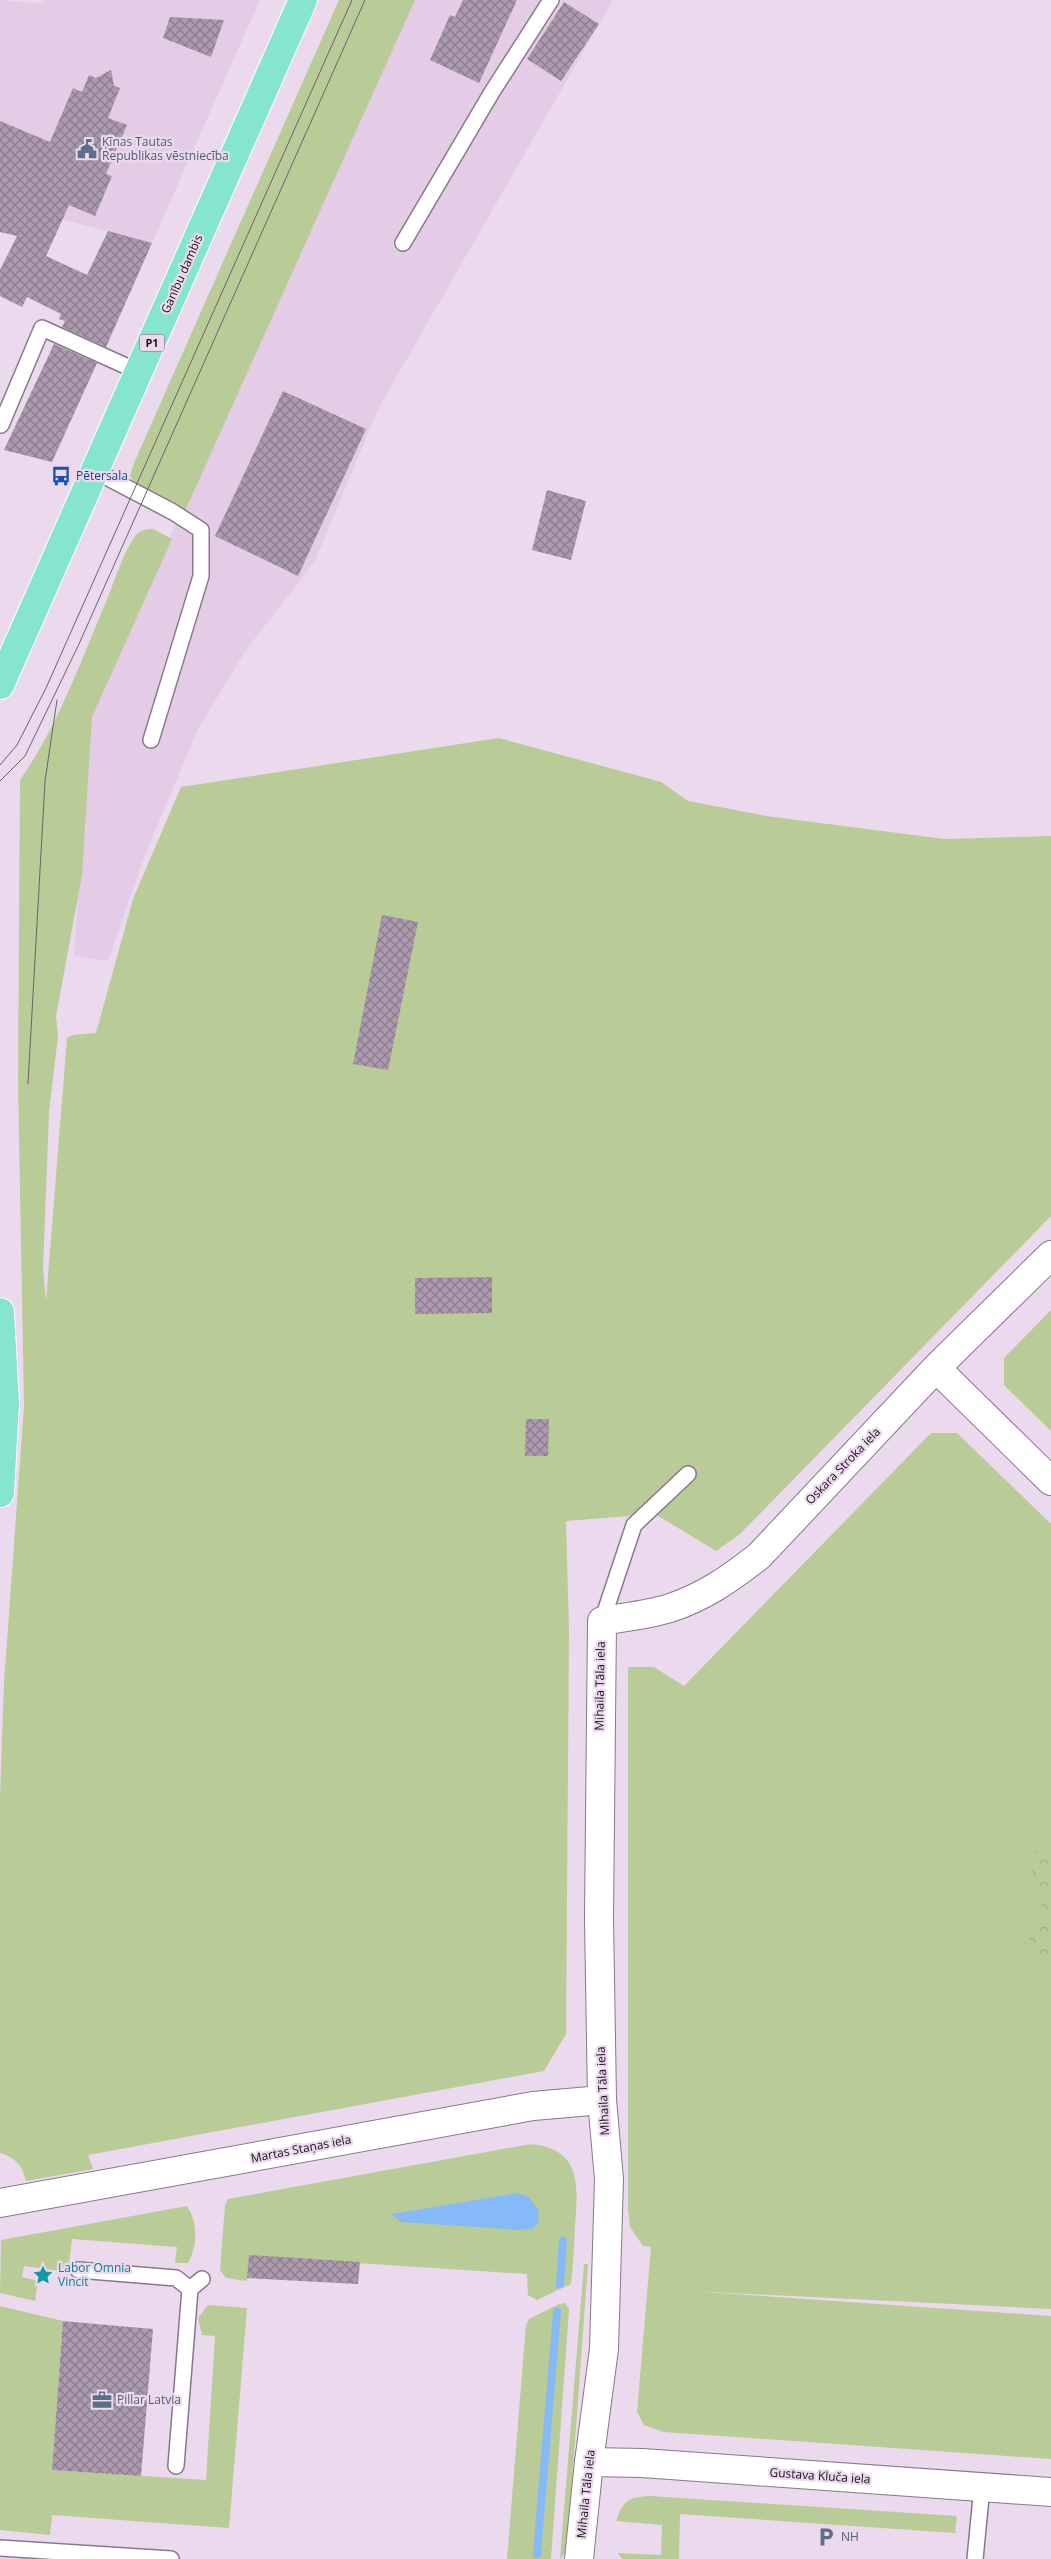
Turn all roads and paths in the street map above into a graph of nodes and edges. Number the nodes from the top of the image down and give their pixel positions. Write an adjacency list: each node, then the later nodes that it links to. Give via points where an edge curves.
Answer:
1 (303, 0): 4 (main road, Ganību dambis / P1)
2 (551, 0): 3 (lane, via 492,92)
3 (403, 243)
4 (140, 372): 5 (lane, via 42,328); 6 (main road, Ganību dambis / P1)
5 (1, 424)
6 (95, 471): 7 (main road, Ganību dambis / P1); 8 (lane, via 201,530 201,576)
7 (0, 685)
8 (151, 740)
9 (1051, 1255): 11 (street, Oskara Stroka iela)
10 (0, 1312): 12 (main road)
11 (936, 1368): 14 (street); 16 (street, Oskara Stroka iela, via 759,1556 735,1576 705,1594 668,1608)
12 (3, 1397): 15 (main road)
13 (688, 1474): 16 (lane, via 634,1525)
14 (1051, 1481)
15 (0, 1493)
16 (602, 1621): 17 (street, Mihaila Tāla iela, via 599,1918)
17 (602, 2100): 18 (street, Martas Staņas iela, via 533,2106); 22 (street, Mihaila Tāla iela, via 609,2179 608,2263 604,2350)
18 (0, 2204)
19 (78, 2270): 21 (lane, via 176,2278)
20 (202, 2279): 21 (lane)
21 (190, 2290): 23 (lane)
22 (589, 2462): 24 (street, Gustava Kluča iela); 28 (street, Mihaila Tāla iela)
23 (176, 2466)
24 (982, 2487): 25 (street, Gustava Kluča iela); 29 (lane)
25 (1051, 2492)
26 (0, 2548): 27 (lane)
27 (171, 2559)
28 (579, 2559)
29 (975, 2559)

